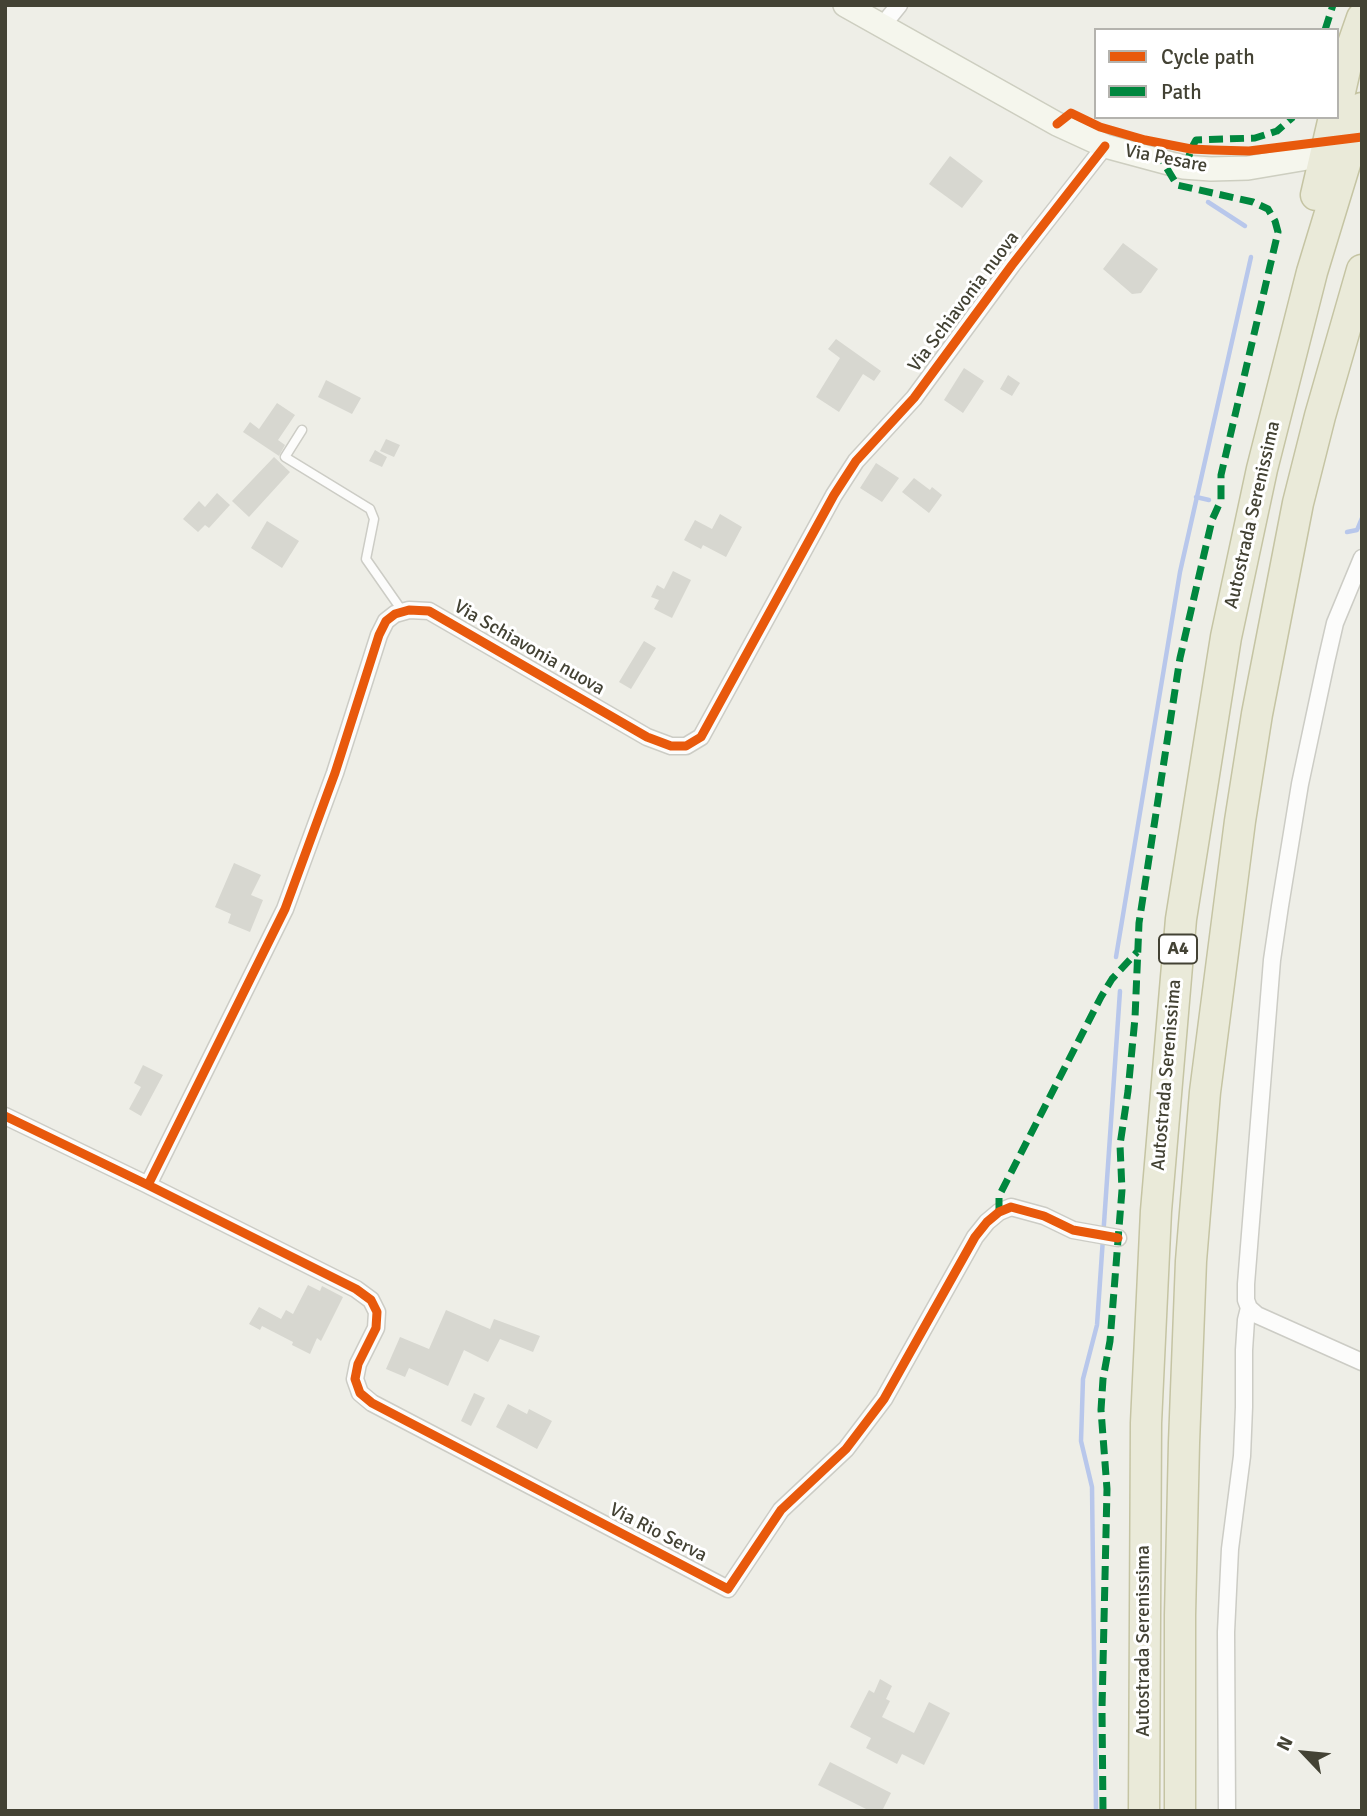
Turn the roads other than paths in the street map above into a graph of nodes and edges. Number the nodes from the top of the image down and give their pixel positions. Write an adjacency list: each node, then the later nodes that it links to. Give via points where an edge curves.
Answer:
1 (845, 5): 4 (street, Via Pesare)
2 (899, 5): 4 (street)
3 (1362, 18): 5 (highway)
4 (882, 26): 8 (street, Via Pesare)
5 (1339, 97)
6 (1362, 108): 14 (highway, Autostrada Serenissima / A4, via 1312,272)
7 (1334, 119): 14 (highway, via 1265,404)
8 (1105, 146): 9 (street, Via Pesare, via 1183,167 1211,169); 16 (street, Via Schiavonia nuova, via 914,398 856,461 701,737 686,746 671,746 647,737 429,611)
9 (1313, 157)
10 (1362, 271): 12 (highway, Autostrada Serenissima / A4)
11 (1362, 321): 12 (highway, via 1345,379)
12 (1320, 416): 23 (highway, Autostrada Serenissima / A4, via 1298,503 1257,714 1205,1092 1191,1261 1184,1443)
13 (302, 430): 16 (lane, via 285,457 370,509 373,519 366,559)
14 (1262, 469): 22 (highway, Autostrada Serenissima / A4, via 1226,637 1180,933 1156,1211 1146,1410)
15 (1362, 558): 20 (street, via 1335,623 1317,697 1280,905 1248,1253)
16 (403, 612): 18 (street, via 386,621 379,635 285,909)
17 (5, 1116): 18 (street)
18 (148, 1185): 19 (street, Via Rio Serva, via 371,1300 377,1312 376,1328 355,1380 360,1393 372,1403 728,1589 781,1510 846,1449 884,1399 987,1222 1011,1207 1073,1230)
19 (1113, 1237)
20 (1249, 1308): 21 (street); 24 (street, via 1226,1632)
21 (1362, 1362)
22 (1144, 1811)
23 (1180, 1811)
24 (1227, 1811)

